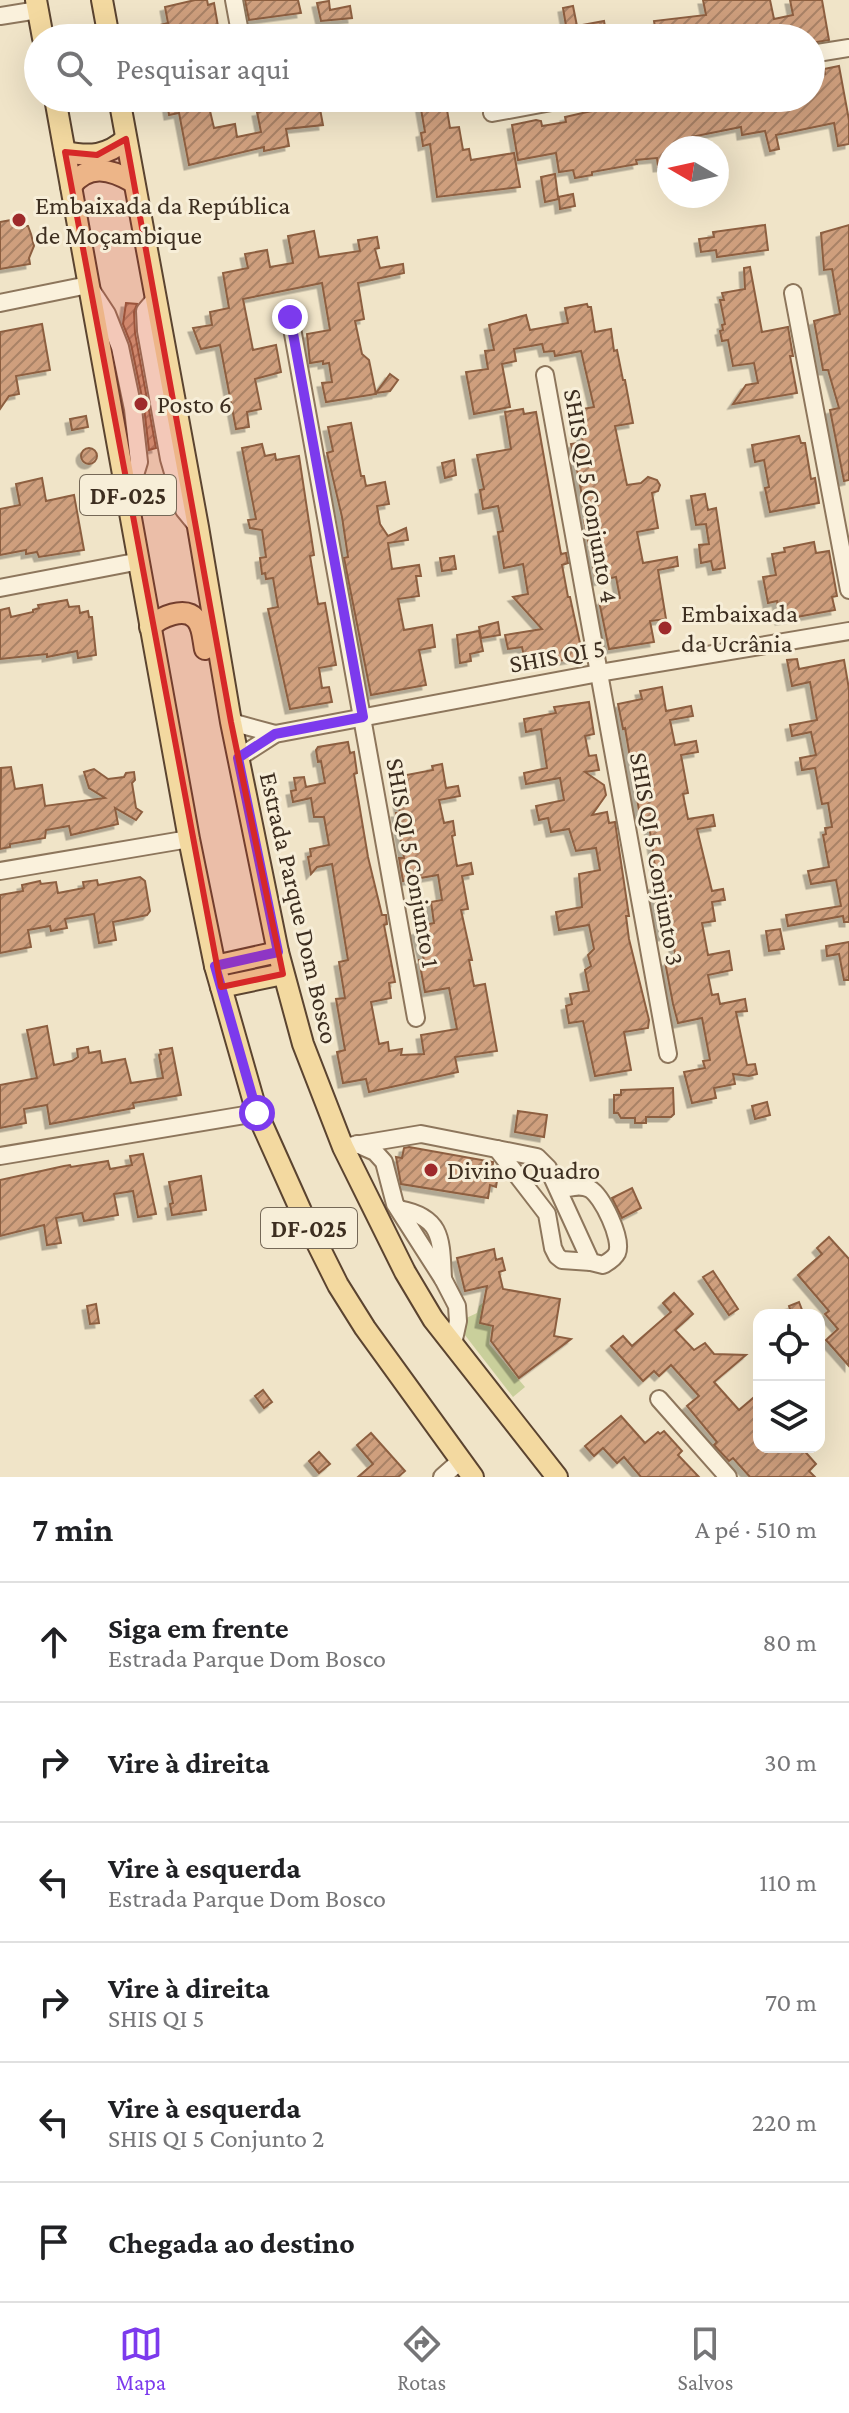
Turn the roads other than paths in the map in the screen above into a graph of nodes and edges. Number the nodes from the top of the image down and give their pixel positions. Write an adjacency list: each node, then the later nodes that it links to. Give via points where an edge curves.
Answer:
1 (102, 0): 5 (main road)
2 (234, 0): 6 (street)
3 (37, 5): 4 (street)
4 (0, 16)
5 (106, 24)
6 (238, 24)
7 (849, 48): 8 (street)
8 (825, 52)
9 (58, 112): 14 (main road, DF-025)
10 (121, 112): 13 (main road, Estrada Parque Dom Bosco / DF-025)
11 (497, 112): 12 (street)
12 (492, 113)
13 (126, 139): 14 (main road, via 113,151 97,155); 15 (main road, Estrada Parque Dom Bosco / DF-025)
14 (65, 152): 16 (main road, DF-025)
15 (133, 182): 16 (main road, via 114,171 99,170 79,175); 19 (main road, Estrada Parque Dom Bosco / DF-025)
16 (71, 186): 17 (main road, DF-025)
17 (88, 285): 20 (street); 24 (street, via 120,347); 25 (main road, DF-025)
18 (793, 293): 29 (street)
19 (156, 298): 23 (street, via 145,311 146,331); 26 (main road, Estrada Parque Dom Bosco / DF-025)
20 (0, 303)
21 (290, 317): 33 (street, SHIS QI 5 Conjunto 1)
22 (545, 375): 32 (street, SHIS QI 5 Conjunto 4)
23 (169, 459): 24 (street); 26 (street, via 184,510)
24 (139, 462): 25 (street)
25 (128, 498): 27 (main road, DF-025)
26 (198, 527): 34 (main road, Estrada Parque Dom Bosco / DF-025)
27 (140, 561): 28 (street); 30 (main road, DF-025)
28 (0, 588)
29 (849, 590)
30 (150, 627): 34 (main road, via 170,615 186,613 197,620 216,708); 37 (main road, DF-025)
31 (849, 631): 32 (street, SHIS QI 5)
32 (599, 673): 33 (street, SHIS QI 5); 44 (street, SHIS QI 5 Conjunto 3)
33 (363, 717): 35 (street, SHIS QI 5); 43 (street, SHIS QI 5 Conjunto 1)
34 (231, 722): 35 (street, SHIS QI 5); 36 (main road, Estrada Parque Dom Bosco / DF-025)
35 (275, 734): 36 (street, SHIS QI 5)
36 (238, 758): 39 (main road, Estrada Parque Dom Bosco / DF-025)
37 (189, 839): 38 (street); 40 (main road, DF-025)
38 (0, 871)
39 (278, 952): 40 (main road); 41 (main road, Estrada Parque Dom Bosco / DF-025)
40 (215, 966): 42 (main road, DF-025)
41 (283, 974): 42 (main road); 47 (main road, Estrada Parque Dom Bosco / DF-025, via 303,1044)
42 (221, 987): 45 (main road, DF-025)
43 (416, 1018)
44 (668, 1054)
45 (257, 1113): 49 (street); 55 (main road, DF-025, via 338,1285)
46 (401, 1137): 47 (street); 48 (street, via 421,1134); 50 (street)
47 (350, 1145): 50 (street, via 375,1152); 53 (main road, Estrada Parque Dom Bosco / DF-025, via 405,1272)
48 (497, 1149): 51 (street, via 537,1157); 52 (street, via 547,1214 557,1256)
49 (0, 1156)
50 (384, 1162): 53 (street, via 399,1209 423,1215 440,1237 443,1279 457,1306)
51 (558, 1190): 52 (street); 52 (street, via 589,1189 608,1215 618,1238 617,1254 603,1265)
52 (591, 1262)
53 (453, 1344): 57 (main road, Estrada Parque Dom Bosco / DF-025)
54 (659, 1399): 58 (street)
55 (466, 1469): 56 (street)
56 (442, 1477)
57 (557, 1477)
58 (728, 1477)

